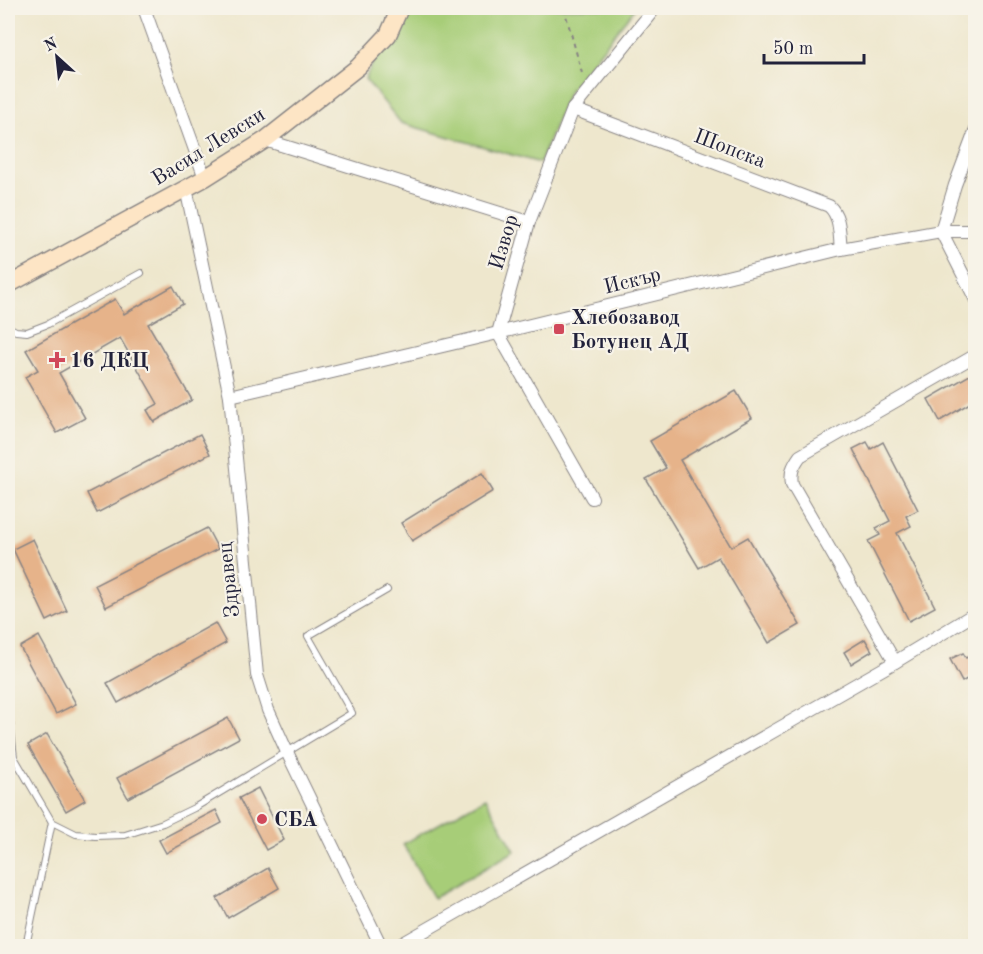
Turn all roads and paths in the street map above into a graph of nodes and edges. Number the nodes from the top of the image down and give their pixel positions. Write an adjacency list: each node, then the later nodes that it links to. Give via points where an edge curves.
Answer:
1 (144, 8): 9 (street)
2 (400, 8): 8 (street, Васил Левски, via 388,35 369,57)
3 (564, 8): 5 (path)
4 (655, 8): 5 (street, Извор)
5 (587, 92): 6 (street, Извор)
6 (573, 109): 11 (street, Извор); 14 (street, Шопска, via 829,206 838,219)
7 (975, 129): 12 (street)
8 (265, 140): 9 (street, Васил Левски); 11 (street)
9 (205, 178): 10 (street, Васил Левски)
10 (186, 188): 16 (street, Васил Левски); 21 (street, Здравец)
11 (529, 222): 19 (street, Извор)
12 (942, 231): 13 (street, Искър); 14 (street, Искър); 17 (street)
13 (975, 231)
14 (841, 249): 19 (street, Искър)
15 (141, 273): 18 (lane, via 48,324 27,332)
16 (8, 280)
17 (975, 300)
18 (8, 327)
19 (498, 333): 21 (street, Искър); 22 (street)
20 (975, 355): 25 (street, via 801,456 790,473 792,484)
21 (230, 396): 27 (street, Здравец, via 257,675)
22 (592, 498)
23 (387, 590): 27 (lane, via 308,636 352,713)
24 (975, 614): 25 (street)
25 (895, 662): 31 (street)
26 (8, 706): 28 (lane, via 14,757)
27 (287, 752): 28 (lane, via 194,808 125,835 76,834); 30 (street, Здравец)
28 (52, 822): 29 (lane)
29 (26, 946)
30 (381, 946)
31 (398, 946)

